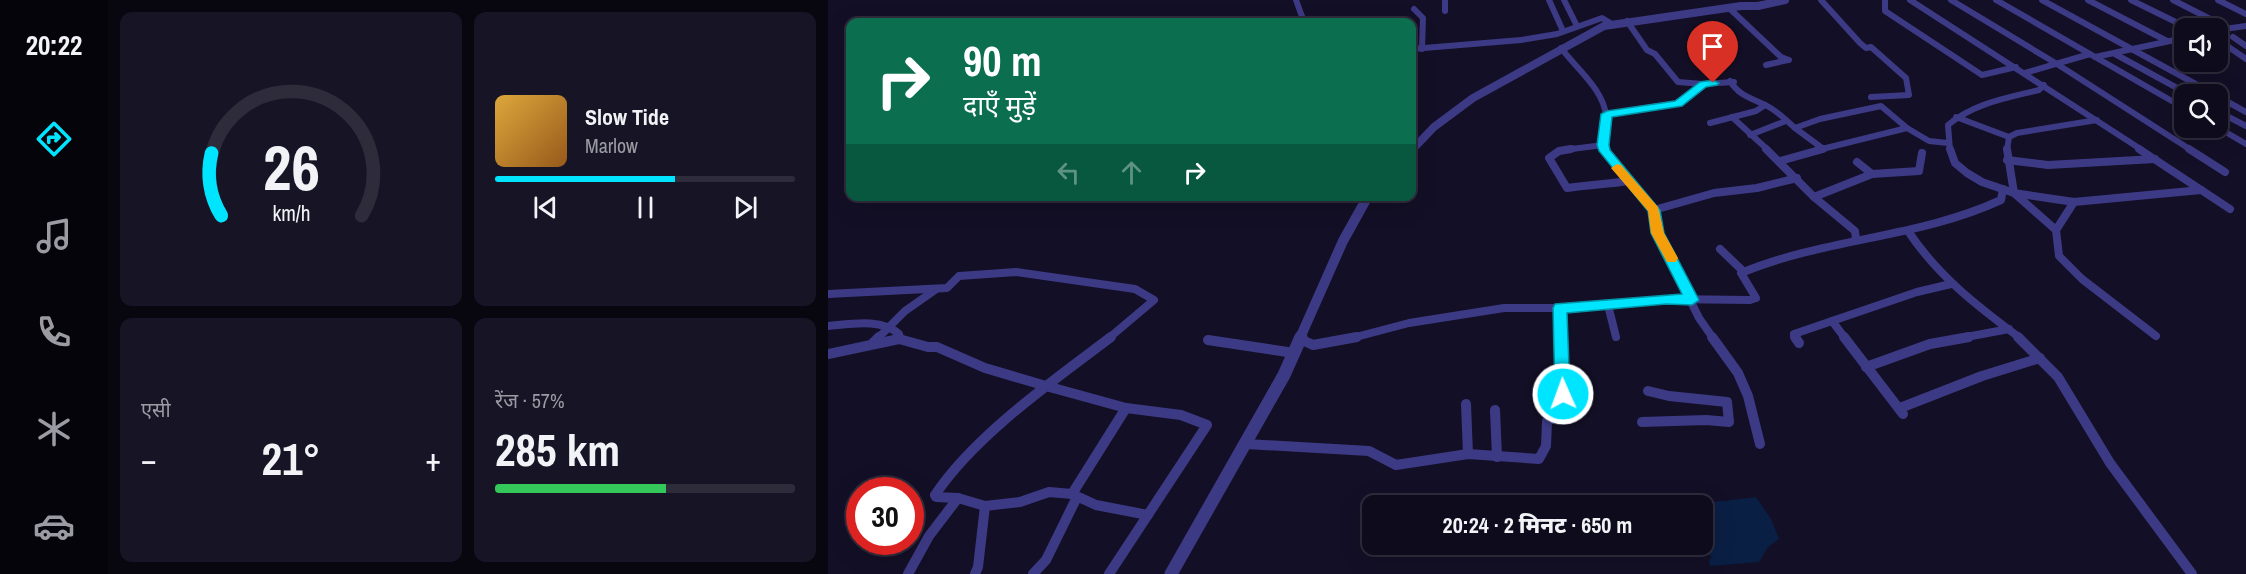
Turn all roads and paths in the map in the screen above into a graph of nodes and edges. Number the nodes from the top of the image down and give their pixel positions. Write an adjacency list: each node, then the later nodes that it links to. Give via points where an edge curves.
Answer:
1 (1296, 0): 21 (street)
2 (1444, 0): 19 (street)
3 (1549, 0): 29 (street)
4 (1564, 0): 26 (street)
5 (1785, 0): 16 (street, via 1758,6)
6 (1821, 0): 54 (street, via 1860,43 1871,47 1906,78 1909,95 1870,97)
7 (1885, 0): 44 (street, via 1885,11 1982,75)
8 (1910, 0): 44 (street)
9 (1951, 0): 42 (street)
10 (1996, 0): 40 (street)
11 (2042, 0): 38 (street)
12 (2088, 0): 32 (street)
13 (2131, 0): 24 (street)
14 (2173, 0): 22 (street)
15 (2218, 0): 20 (street)
16 (1747, 3): 17 (street)
17 (1729, 8): 23 (street); 43 (street, via 1789,60)
18 (1414, 9): 37 (street, via 1423,18)
19 (1445, 11)
20 (2246, 14)
21 (1303, 18)
22 (2208, 18)
23 (1627, 21): 25 (street); 47 (street, via 1647,50 1678,82)
24 (2174, 21)
25 (1612, 24): 26 (street, via 1602,18); 35 (street)
26 (1577, 26): 29 (street)
27 (2246, 26): 28 (street)
28 (2228, 28)
29 (1563, 31): 37 (street, via 1521,40)
30 (2233, 37): 33 (street)
31 (2174, 40): 32 (street)
32 (2167, 41): 38 (street)
33 (2246, 46)
34 (2228, 47): 41 (street)
35 (1561, 48): 56 (street); 72 (street, via 1458,109)
36 (1416, 49): 37 (street)
37 (1422, 49)
38 (2132, 49): 39 (street); 48 (street)
39 (2115, 54): 40 (street); 50 (street)
40 (2093, 56): 42 (street); 51 (street)
41 (2246, 59)
42 (2057, 64): 45 (street); 79 (street)
43 (1766, 65)
44 (2016, 67): 45 (street)
45 (2025, 73): 49 (street)
46 (1732, 81): 47 (street); 53 (street, via 1736,90)
47 (1703, 84): 56 (street, via 1678,104)
48 (2196, 84)
49 (2044, 85): 58 (street); 60 (street)
50 (2174, 86)
51 (2174, 102)
52 (2228, 102): 55 (street)
53 (1765, 105): 57 (street); 61 (street)
54 (1881, 106): 64 (street); 65 (street)
55 (2246, 112)
56 (1607, 114): 71 (street)
57 (1732, 117): 62 (street); 67 (street)
58 (1956, 117): 68 (street); 69 (street, via 1948,125)
59 (2228, 117): 63 (street)
60 (2097, 120): 68 (street); 75 (street)
61 (1786, 121): 64 (street); 67 (street)
62 (1710, 123)
63 (2246, 126)
64 (1795, 128): 73 (street)
65 (1907, 128): 69 (street, via 1929,141); 73 (street)
66 (2228, 134): 70 (street)
67 (1750, 135): 77 (street)
68 (2009, 137): 76 (street)
69 (1948, 143): 83 (street, via 1955,163 1966,173)
70 (2246, 144)
71 (1603, 145): 82 (street, via 1614,165); 82 (street, via 1567,148 1553,152 1549,158 1567,188 1592,188)
72 (1416, 146)
73 (1822, 148): 77 (street)
74 (1923, 153): 80 (street, via 1919,171)
75 (2155, 159): 76 (street, via 2048,165); 84 (street)
76 (2007, 160): 85 (street)
77 (1780, 161): 81 (street)
78 (1857, 162): 80 (street)
79 (2225, 172)
80 (1872, 174): 86 (street)
81 (1797, 178): 86 (street); 90 (street, via 1714,193)
82 (1629, 180): 90 (street)
83 (2003, 189): 85 (street); 92 (street, via 2001,200 1973,213)
84 (2201, 190): 88 (street); 89 (street)
85 (2014, 193): 88 (street); 91 (street)
86 (1814, 197): 93 (street, via 1855,231)
87 (1365, 201): 109 (street)
88 (2074, 202): 91 (street)
89 (2230, 209)
90 (1654, 210): 99 (street, via 1657,233)
91 (2056, 230): 106 (street, via 2059,256 2082,279)
92 (1908, 231): 93 (street); 96 (street)
93 (1856, 238): 95 (street)
94 (1720, 249): 95 (street)
95 (1744, 272): 99 (street, via 1741,273 1756,298)
96 (1951, 284): 102 (street); 105 (street)
97 (935, 289): 98 (street); 104 (street); 117 (street, via 947,288 959,276 1016,272 1135,289 1154,300)
98 (828, 294)
99 (1692, 300): 100 (street); 124 (street, via 1699,318 1749,396)
100 (1608, 305): 101 (street); 107 (street)
101 (1560, 308): 109 (street, via 1504,308 1409,323 1313,345); 126 (street, via 1563,414 1547,421 1547,445 1539,459)
102 (1832, 321): 111 (street, via 1794,334); 116 (street)
103 (828, 326): 104 (street)
104 (890, 326): 108 (street); 112 (street)
105 (2009, 329): 115 (street); 116 (street, via 1930,344)
106 (2156, 336)
107 (1616, 337)
108 (899, 339): 112 (street); 117 (street, via 938,347 985,368)
109 (1300, 339): 113 (street)
110 (1208, 340): 113 (street)
111 (1799, 342)
112 (873, 344): 114 (street)
113 (1294, 353): 123 (street)
114 (828, 354)
115 (2040, 358): 116 (street, via 1983,376 1901,411); 136 (street, via 2058,377 2110,463)
116 (1866, 367)
117 (1046, 386): 120 (street); 128 (street, via 974,449 935,495)
118 (1648, 391): 122 (street, via 1727,402 1729,422)
119 (1466, 404): 125 (street)
120 (1126, 408): 127 (street); 130 (street, via 1181,415 1208,425)
121 (1495, 410): 126 (street)
122 (1642, 422)
123 (1246, 444): 125 (street, via 1369,451 1396,465); 135 (street)
124 (1760, 444)
125 (1468, 454): 126 (street)
126 (1497, 457)
127 (1074, 496): 129 (street, via 1049,492 1020,502); 130 (street); 133 (street, via 1046,560)
128 (958, 498): 129 (street); 131 (street, via 929,536)
129 (985, 506): 132 (street)
130 (1148, 515): 134 (street)
131 (908, 574)
132 (975, 574)
133 (1034, 574)
134 (1110, 574)
135 (1171, 574)
136 (2192, 574)

